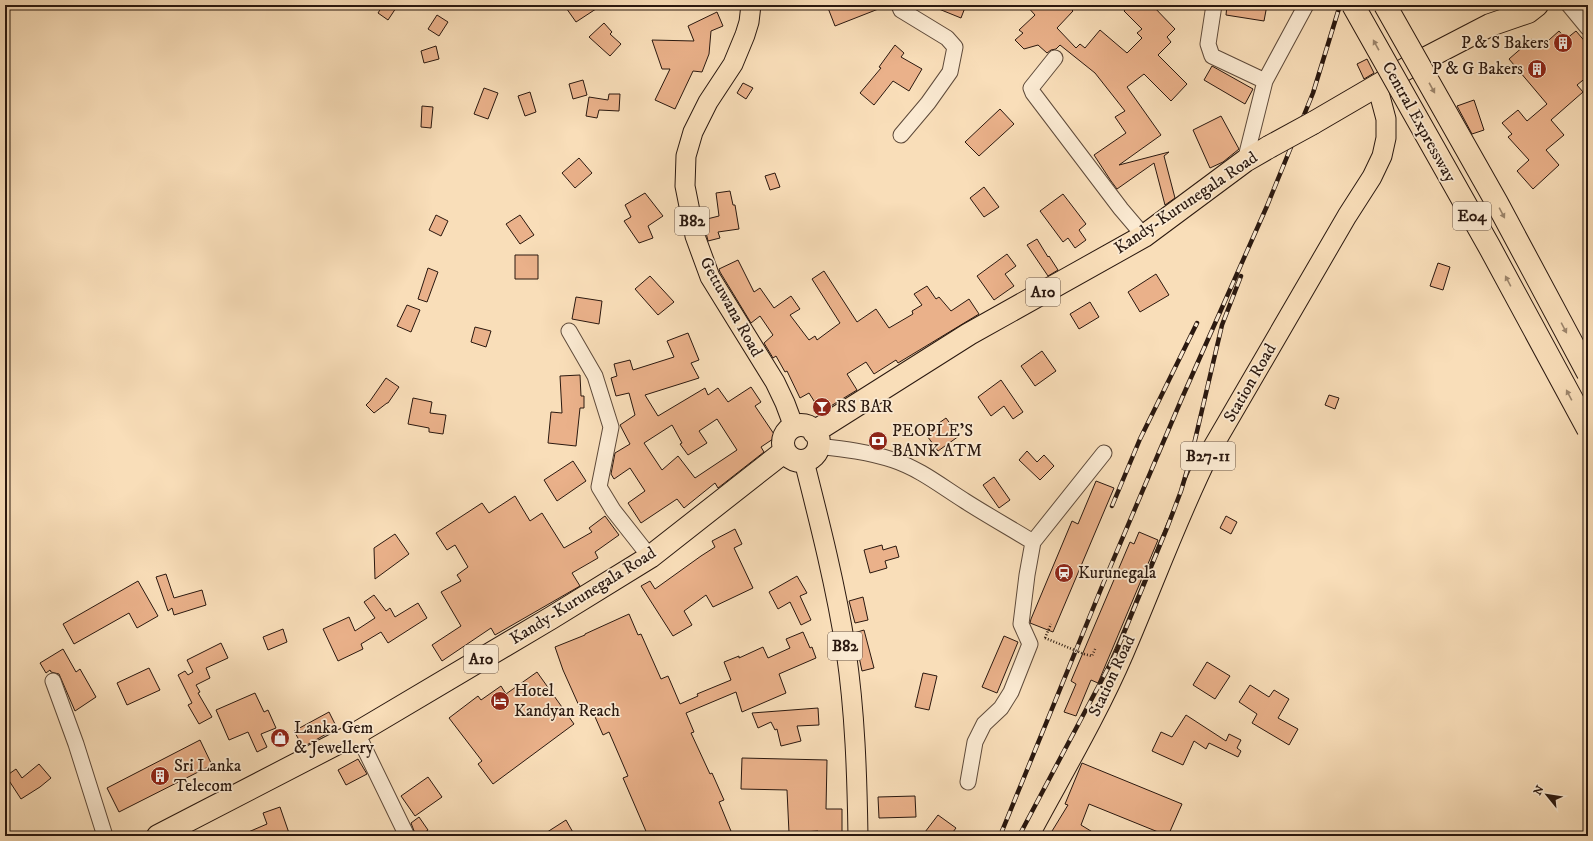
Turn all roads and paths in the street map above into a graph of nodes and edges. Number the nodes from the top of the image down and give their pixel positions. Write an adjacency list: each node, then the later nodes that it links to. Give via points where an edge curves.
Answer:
1 (751, 5): 19 (main road, Gettuwana Road / B82, via 749,22 733,64 708,102 693,132 686,156 685,186 695,236 710,277 775,382)
2 (899, 5): 13 (street, via 901,10 947,38 954,47 950,72)
3 (1214, 5): 11 (street, via 1208,44 1212,56)
4 (1306, 5): 11 (street)
5 (1353, 5): 18 (highway, Central Expressway / E04, one-way to 5, bridge, via 1489,246)
6 (1385, 5): 17 (highway, Central Expressway / E04, one-way to 17, bridge)
7 (1537, 5): 12 (highway, A10, via 1528,12 1490,25)
8 (1568, 5): 9 (street)
9 (1588, 28)
10 (1055, 58): 15 (street, via 1031,88 1033,93)
11 (1265, 81): 14 (street)
12 (1377, 85): 14 (highway, Kandy-Kurunegala Road / A10, bridge); 32 (main road, Station Road / B27-11, via 1386,119 1386,138 1382,156 1211,450 1192,489 1123,655)
13 (901, 135)
14 (1245, 161): 15 (highway, Kandy-Kurunegala Road / A10)
15 (1144, 236): 19 (highway, Kandy-Kurunegala Road / A10, via 969,334)
16 (568, 331): 22 (street, via 595,376 611,427 599,487 613,510)
17 (1585, 367)
18 (1588, 429)
19 (808, 442): 21 (street, via 870,453 912,468); 22 (highway, Kandy-Kurunegala Road / A10, via 793,459 784,451); 31 (main road, B82, via 846,651 854,724)
20 (1104, 453): 21 (street)
21 (1033, 542): 27 (street, via 1021,624 1030,644 1011,692 1001,708 984,724 975,742)
22 (650, 557): 26 (highway, Kandy-Kurunegala Road / A10)
23 (1051, 624): 24 (path, bridge, via 1045,638 1092,656)
24 (1096, 647)
25 (53, 681): 28 (street)
26 (357, 733): 29 (highway, Kandy-Kurunegala Road / A10); 30 (street)
27 (968, 782)
28 (105, 836)
29 (158, 836)
30 (407, 836)
31 (858, 836)
32 (1029, 836)

